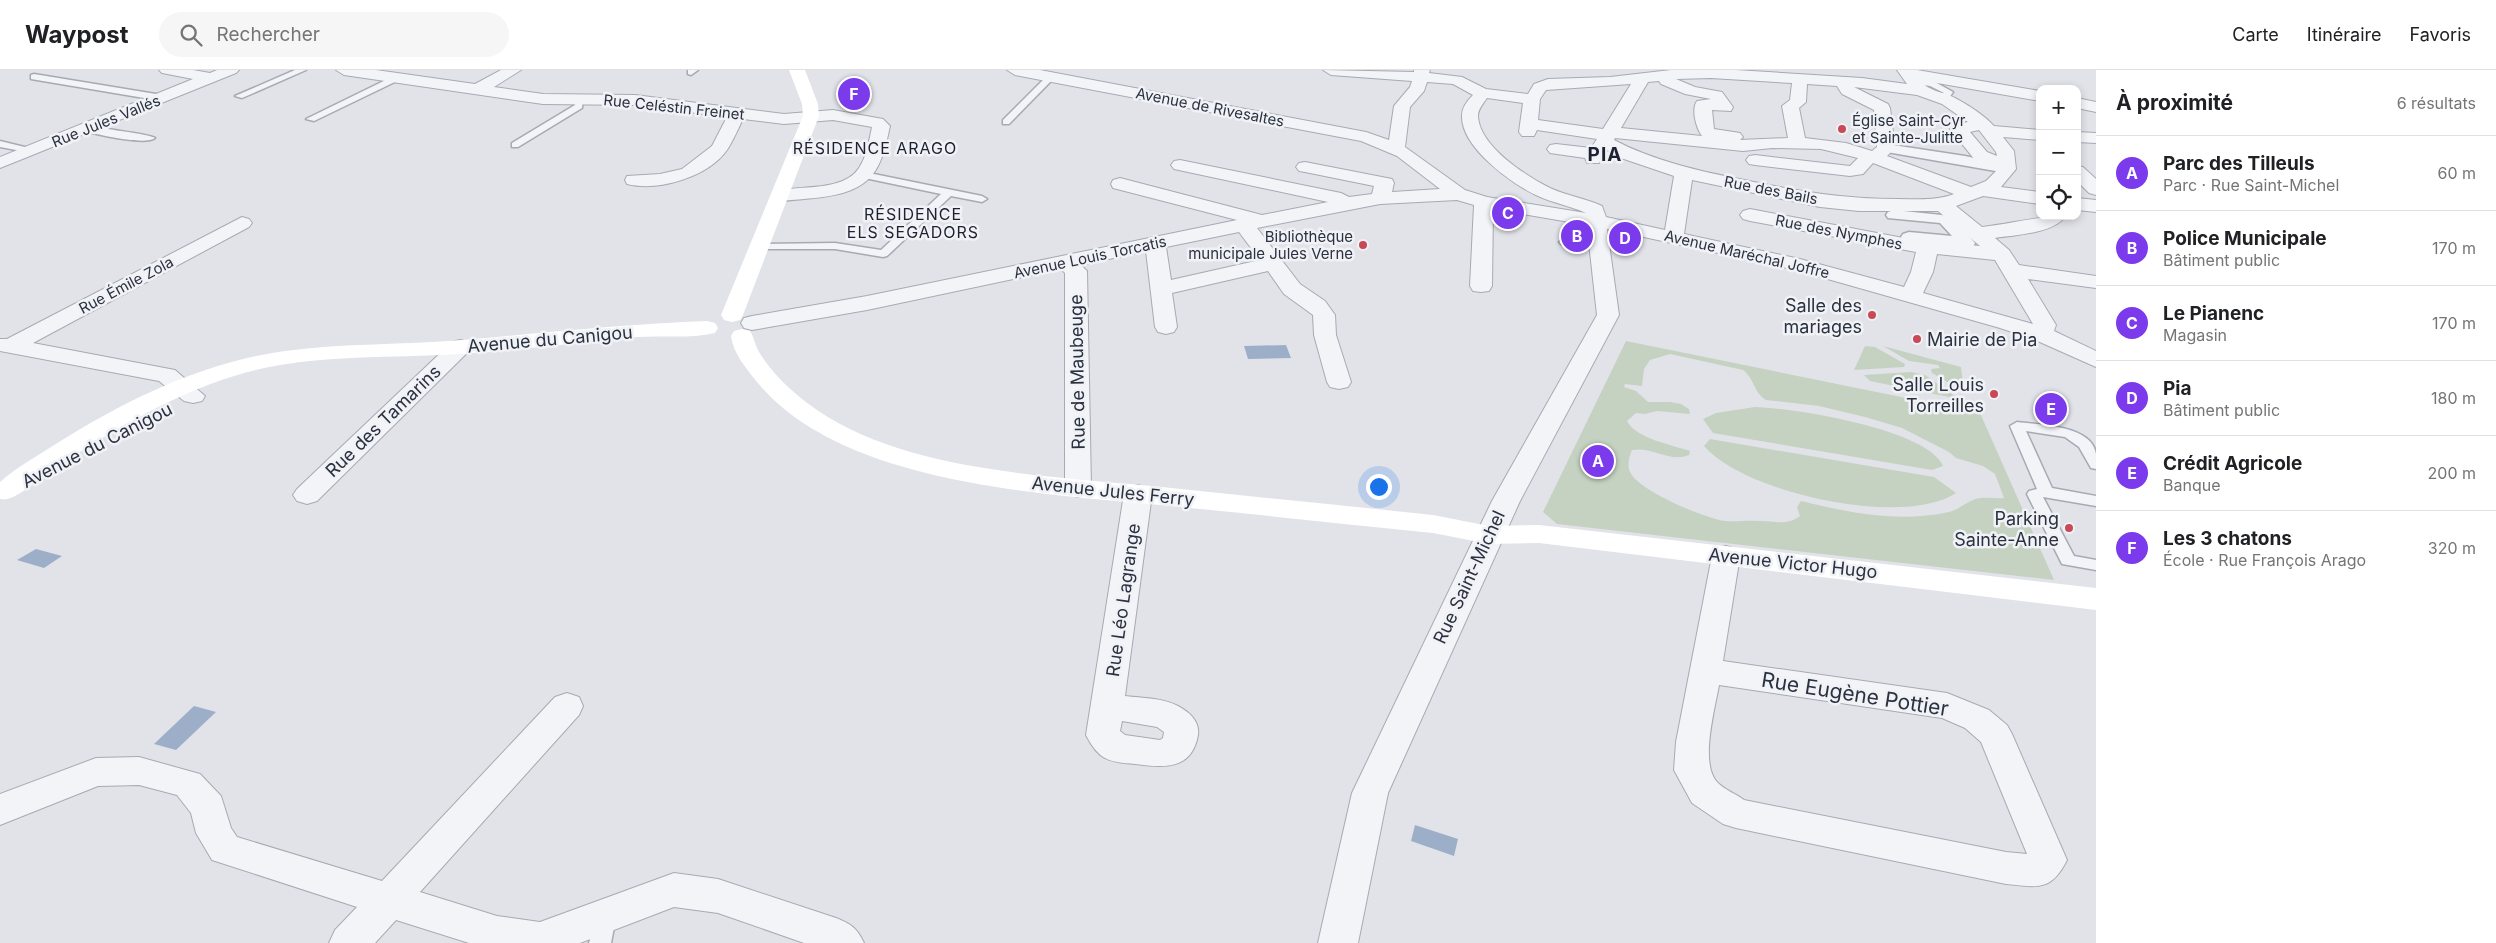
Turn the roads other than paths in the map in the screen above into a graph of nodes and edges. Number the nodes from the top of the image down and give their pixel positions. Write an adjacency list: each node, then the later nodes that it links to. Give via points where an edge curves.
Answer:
1 (168, 70): 13 (street)
2 (230, 70): 13 (street, Rue Jules Vallés)
3 (302, 70): 24 (lane)
4 (344, 70): 14 (street, Rue Celéstin Freinet)
5 (432, 70): 14 (street)
6 (513, 70): 21 (street)
7 (797, 70): 34 (main road, via 810,104)
8 (1015, 70): 12 (street, Avenue de Rivesaltes)
9 (1331, 70): 10 (street)
10 (1421, 73): 22 (street, via 1456,80); 51 (street, via 1418,88 1402,106)
11 (34, 77): 25 (lane)
12 (1051, 77): 36 (lane); 51 (street, Avenue de Rivesaltes, via 1366,137)
13 (212, 78): 25 (street, Rue Jules Vallés)
14 (405, 78): 21 (street, Rue Celéstin Freinet); 35 (lane)
15 (1649, 78): 19 (street); 20 (street, via 1711,73); 44 (street, via 1716,96 1724,107 1703,104 1705,129 1708,133); 47 (street)
16 (1911, 79): 18 (street); 23 (street); 37 (street, via 1960,108)
17 (1529, 82): 19 (street)
18 (1843, 83): 20 (street); 30 (street, via 1848,91)
19 (1548, 84): 28 (street, via 1540,87)
20 (1799, 87): 26 (street); 43 (street, via 1798,102 1790,106)
21 (478, 89): 27 (street, Rue Celéstin Freinet, via 543,99)
22 (1482, 93): 28 (street); 77 (street, via 1470,117 1473,131 1489,152 1544,192 1595,210)
23 (2036, 95)
24 (239, 96)
25 (162, 98): 38 (street, Rue Jules Vallés)
26 (1818, 98)
27 (579, 99): 33 (street, Rue Celéstin Freinet, via 635,100); 46 (lane, via 579,106)
28 (1532, 99): 47 (street, via 1528,128)
29 (1837, 100): 30 (street)
30 (1874, 104): 52 (street, via 1882,108)
31 (2081, 104): 32 (street)
32 (2096, 107)
33 (737, 113): 34 (street, Rue Celéstin Freinet, via 784,119); 60 (street, via 719,150 688,173 660,180)
34 (811, 116): 59 (street, Rue Celéstin Freinet, via 833,115 881,126); 67 (main road)
35 (311, 119)
36 (1006, 122)
37 (1986, 128): 39 (street); 56 (street, via 2005,151); 56 (street, via 1959,129 1982,156)
38 (86, 129): 41 (lane); 49 (street, Rue Jules Vallés)
39 (2036, 134)
40 (2081, 137): 42 (street)
41 (150, 138)
42 (2096, 138)
43 (1797, 142): 44 (street); 52 (street)
44 (1745, 143): 48 (street)
45 (0, 144): 49 (lane)
46 (515, 145)
47 (1602, 145): 48 (street); 50 (street); 57 (street, Rue des Bails)
48 (1684, 145): 52 (street, via 1703,154 1807,165 1840,172 1857,170)
49 (32, 150): 53 (street, Rue Jules Vallés)
50 (1556, 150)
51 (1399, 151): 66 (street, Avenue Maréchal Joffre)
52 (1877, 154): 56 (street, via 1965,160); 64 (street)
53 (0, 163)
54 (1180, 166): 71 (street)
55 (1305, 167): 68 (street, via 1385,183)
56 (2006, 168): 64 (street, via 1993,185)
57 (1684, 172): 62 (street, Rue des Bails); 81 (street)
58 (2081, 175): 63 (street)
59 (864, 176): 65 (lane); 67 (street, via 842,187)
60 (634, 180)
61 (1120, 184): 79 (street)
62 (1756, 188): 74 (street, Rue des Bails, via 1820,201); 75 (street)
63 (2096, 189)
64 (1976, 191): 69 (street); 73 (street)
65 (948, 192): 70 (lane); 86 (lane, via 883,254 835,246)
66 (1458, 194): 68 (street, Avenue Louis Torcatis); 72 (street, Avenue Maréchal Joffre)
67 (782, 195): 86 (main road)
68 (1380, 198): 71 (street, Avenue Louis Torcatis)
69 (2036, 198)
70 (982, 199)
71 (1355, 202): 79 (street, Avenue Louis Torcatis)
72 (1484, 202): 77 (street, Avenue Maréchal Joffre); 92 (street)
73 (1943, 205): 74 (street, Rue des Bails); 80 (street)
74 (1891, 210): 80 (street, via 1945,219); 84 (street)
75 (1750, 215): 84 (street, Rue des Nymphes); 87 (street)
76 (2048, 220): 80 (street, via 2033,227)
77 (1598, 221): 81 (street, Avenue Maréchal Joffre); 85 (street, Rue Saint-Michel)
78 (242, 223): 99 (street, Rue Émile Zola)
79 (1253, 223): 83 (street, Avenue Louis Torcatis); 90 (street)
80 (1968, 233): 84 (street, via 1967,243); 89 (street)
81 (1674, 237): 87 (street, Avenue Maréchal Joffre)
82 (1565, 242): 85 (lane)
83 (1155, 243): 88 (street, Avenue Louis Torcatis); 93 (street)
84 (1917, 244): 89 (street, Rue des Nymphes); 94 (street, via 1922,272)
85 (1600, 246): 113 (street, Rue Saint-Michel, via 1608,316)
86 (760, 247): 95 (main road)
87 (1746, 254): 94 (street, Avenue Maréchal Joffre)
88 (1065, 262): 95 (street, Avenue Louis Torcatis, via 867,304); 107 (street, Rue de Maubeuge, via 1076,271)
89 (2006, 262): 91 (street, Rue des Nymphes); 98 (street, via 2045,325)
90 (1272, 264): 93 (street); 103 (street, via 1292,288 1324,315 1324,335)
91 (2096, 282)
92 (1481, 286)
93 (1161, 289): 96 (street)
94 (1911, 295): 98 (street, Avenue Maréchal Joffre)
95 (742, 325): 97 (main road, via 720,318 711,322); 102 (main road, Avenue Jules Ferry, via 743,344)
96 (1166, 327)
97 (711, 333): 100 (main road, Avenue du Canigou, via 642,330); 102 (main road, Avenue Jules Ferry)
98 (2041, 334): 101 (street, Avenue Maréchal Joffre)
99 (5, 345): 104 (street, via 167,375)
100 (460, 347): 104 (main road, Avenue du Canigou, via 393,350 247,376); 111 (street, Rue des Tamarins)
101 (2096, 360)
102 (763, 375): 107 (main road, Avenue Jules Ferry, via 802,413 858,443 966,474)
103 (1339, 382)
104 (188, 391): 109 (main road, Avenue du Canigou, via 33,480)
105 (2091, 445): 106 (lane); 108 (lane, via 2069,433 2017,426)
106 (2096, 465)
107 (1078, 488): 110 (main road, Avenue Jules Ferry)
108 (2046, 492): 112 (lane); 115 (lane, via 2034,494 2068,560)
109 (3, 493)
110 (1138, 494): 113 (main road, Avenue Jules Ferry, via 1434,524); 119 (street, Rue Léo Lagrange)
111 (306, 495)
112 (2096, 501)
113 (1489, 535): 114 (main road, Avenue Victor Hugo, via 1539,534); 125 (street, Rue Saint-Michel, via 1370,792)
114 (1726, 556): 116 (main road, Avenue Victor Hugo); 117 (street)
115 (2096, 565)
116 (2096, 599)
117 (1706, 670): 117 (street, Rue Eugène Pottier, via 1691,770 1705,793 1736,813 2006,868 2038,871 2048,860 1994,734 1977,719 1947,706)
118 (567, 706): 121 (street)
119 (1109, 706)
120 (0, 810): 121 (street, via 96,772 139,771 188,784 208,807 214,834 225,848)
121 (389, 901): 122 (street, via 497,934 540,940); 123 (street)
122 (603, 930): 124 (street, via 674,890 718,896 836,936)
123 (349, 943)
124 (844, 943)
125 (1338, 943)

